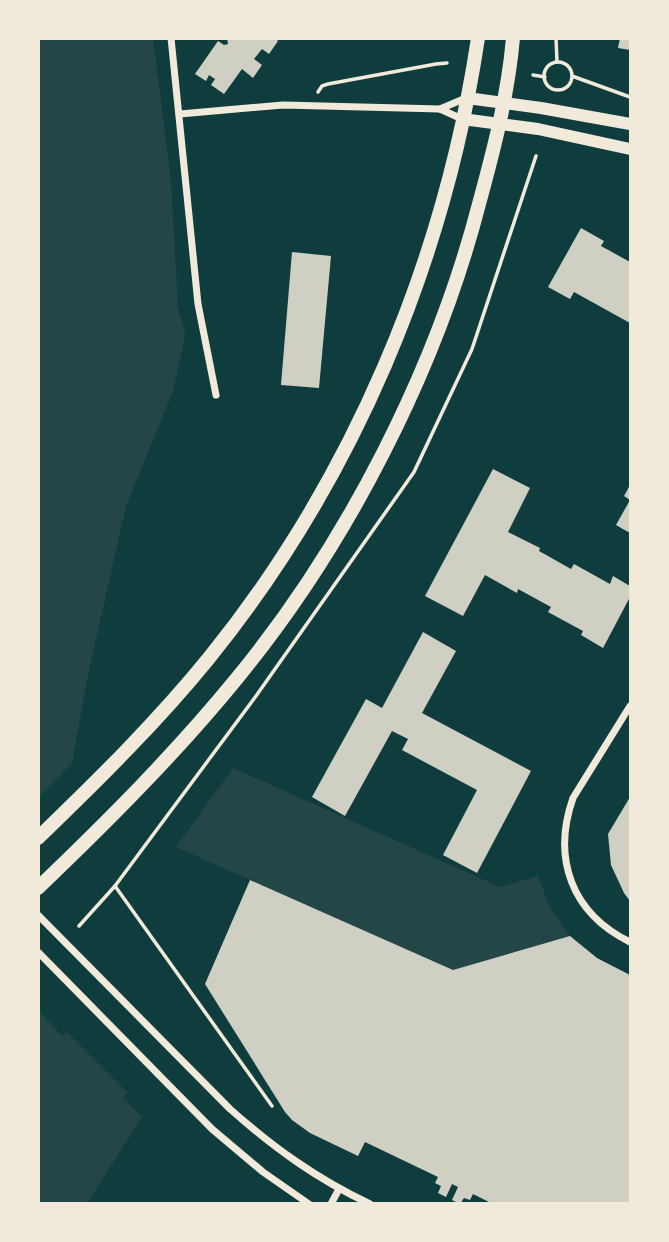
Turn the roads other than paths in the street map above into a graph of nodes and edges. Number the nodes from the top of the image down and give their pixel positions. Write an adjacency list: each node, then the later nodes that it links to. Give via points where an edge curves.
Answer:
1 (171, 38): 7 (street)
2 (478, 38): 4 (main road)
3 (513, 38): 5 (main road)
4 (467, 98): 5 (street); 6 (street); 8 (main road)
5 (505, 102): 9 (main road); 10 (street)
6 (440, 109): 7 (street, via 283,105); 8 (street)
7 (180, 114): 12 (street, via 198,304)
8 (462, 119): 9 (street); 14 (main road, via 442,204 407,312 364,411 314,508 241,616 186,685)
9 (500, 124): 11 (street); 15 (main road, via 441,323 397,424 338,534 274,631 200,723)
10 (631, 124)
11 (631, 149)
12 (216, 395)
13 (631, 706): 17 (street, via 573,798 564,847 571,880 587,909 611,932)
14 (38, 838)
15 (38, 888)
16 (38, 915): 19 (street, via 230,1109 305,1169)
17 (631, 942)
18 (38, 952): 20 (street, via 212,1129)
19 (340, 1189): 21 (street); 22 (street)
20 (309, 1203)
21 (331, 1203)
22 (370, 1203)

